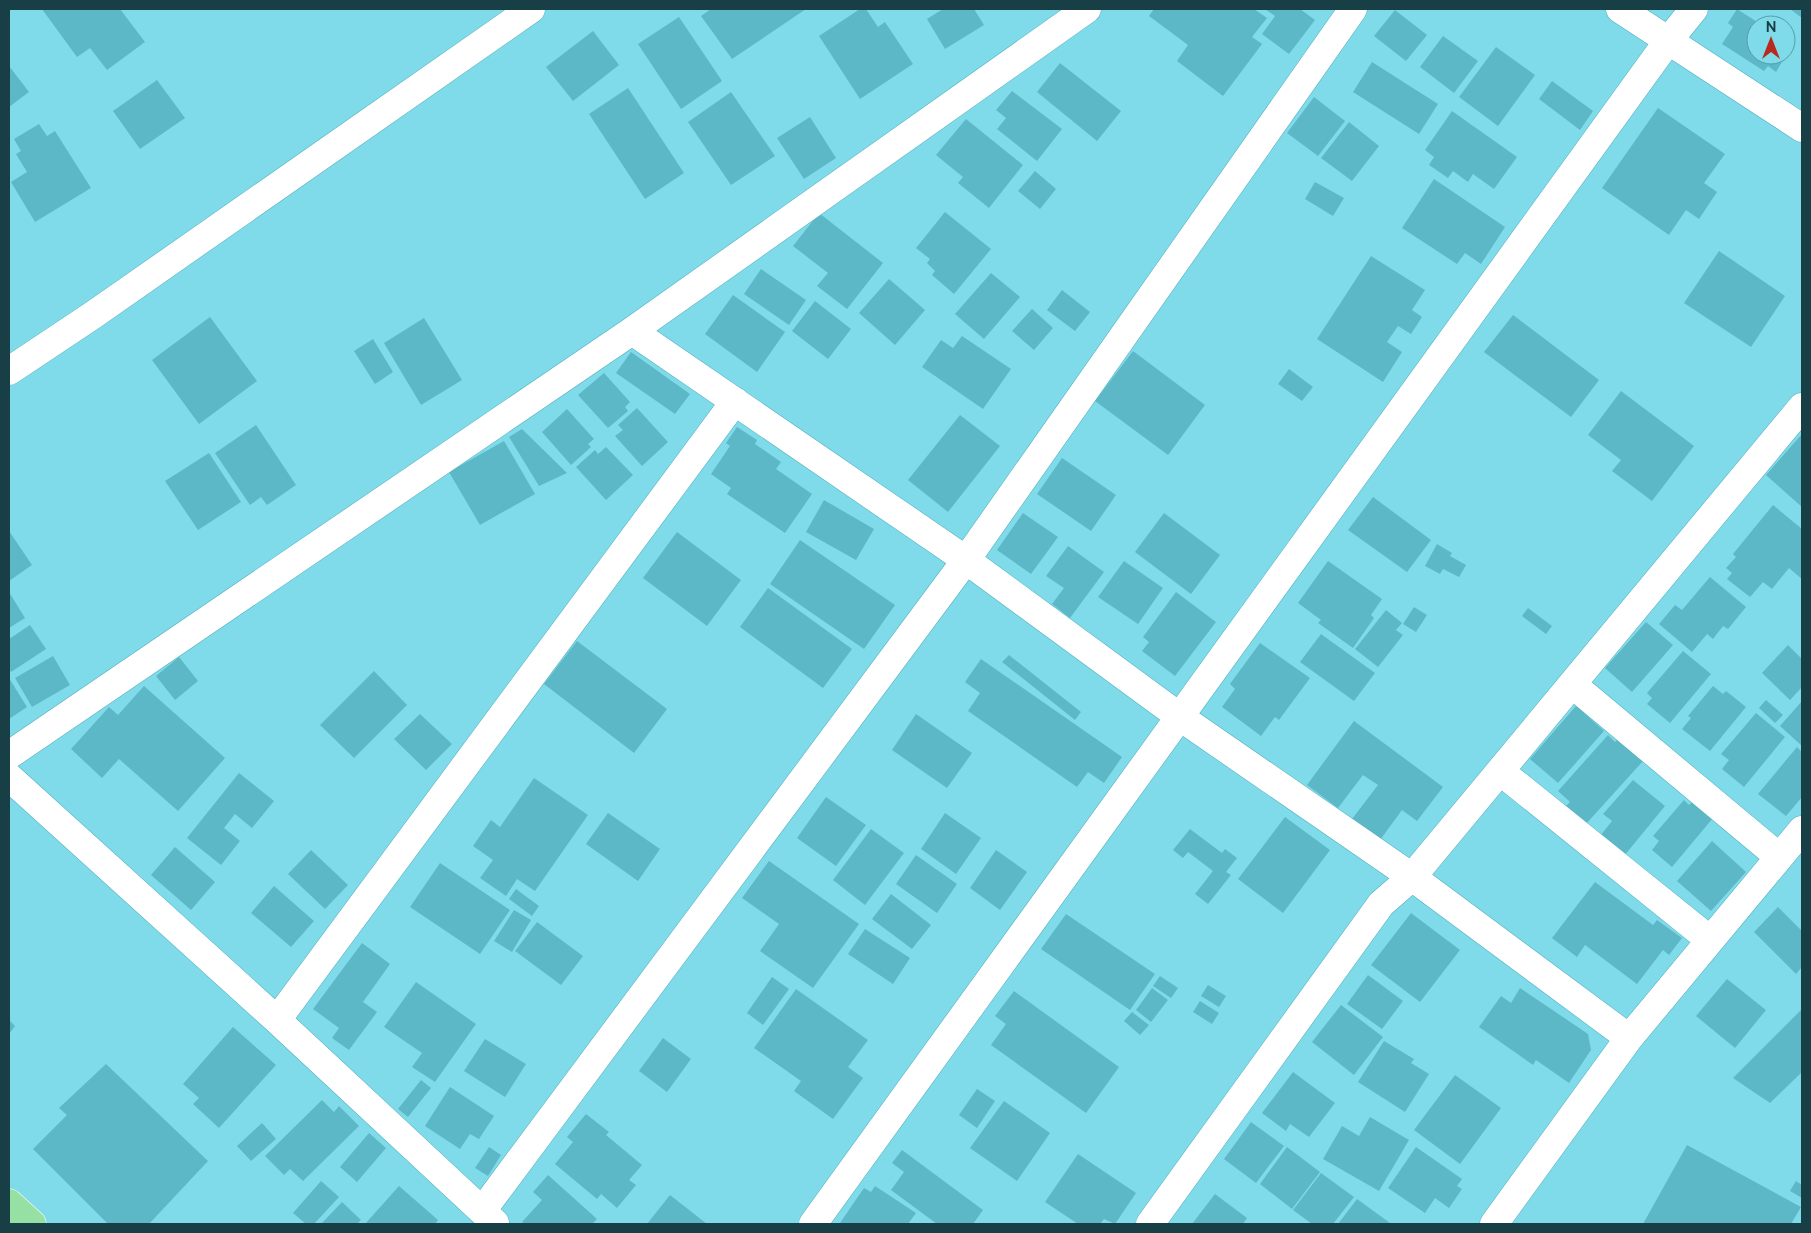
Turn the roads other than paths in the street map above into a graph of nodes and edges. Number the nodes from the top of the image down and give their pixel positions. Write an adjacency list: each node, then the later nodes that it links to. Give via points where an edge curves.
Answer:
1 (530, 9): 9 (street)
2 (1087, 9): 8 (street)
3 (1353, 9): 12 (street)
4 (1620, 9): 6 (street)
5 (1694, 9): 6 (street)
6 (1668, 40): 7 (street); 14 (street)
7 (1802, 128)
8 (632, 331): 10 (street); 15 (street)
9 (9, 372)
10 (735, 401): 12 (street); 22 (street)
11 (1802, 407): 13 (street)
12 (966, 560): 14 (street); 25 (street)
13 (1572, 684): 16 (street); 19 (street)
14 (1180, 717): 20 (street); 27 (street)
15 (9, 755)
16 (1500, 771): 20 (street); 21 (street)
17 (9, 777): 22 (street)
18 (1802, 830): 19 (street)
19 (1779, 857): 21 (street)
20 (1412, 877): 23 (street); 28 (street, via 1381,904)
21 (1710, 940): 23 (street)
22 (277, 1020): 25 (street)
23 (1629, 1038): 29 (street)
24 (9, 1203): 26 (highway)
25 (489, 1218)
26 (32, 1224)
27 (813, 1224)
28 (1150, 1224)
29 (1494, 1224)

